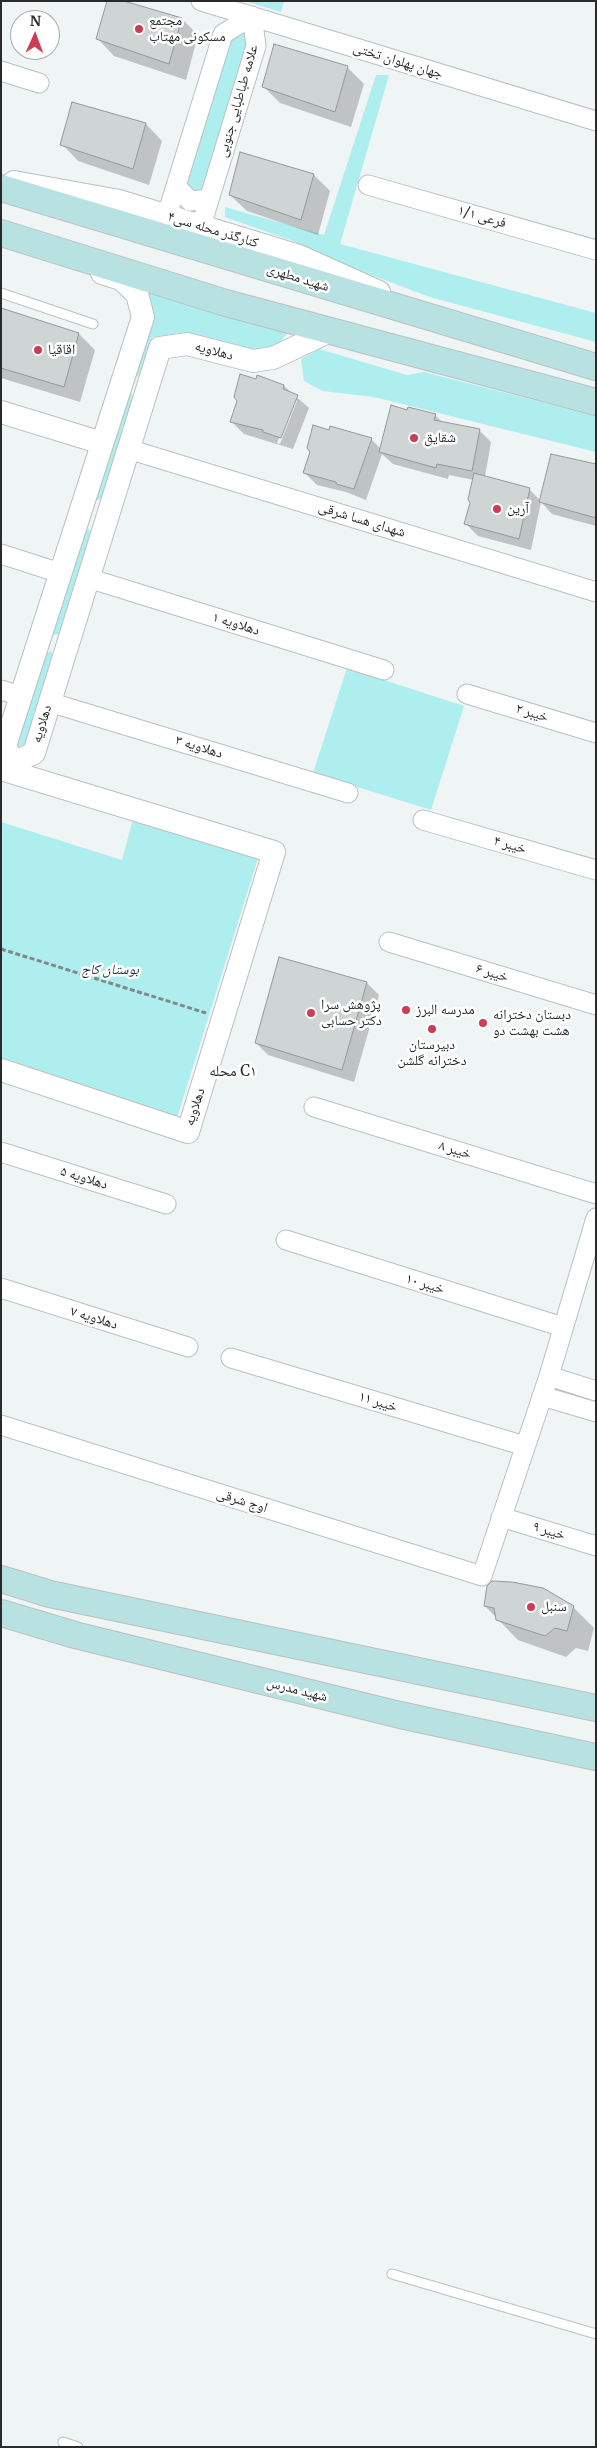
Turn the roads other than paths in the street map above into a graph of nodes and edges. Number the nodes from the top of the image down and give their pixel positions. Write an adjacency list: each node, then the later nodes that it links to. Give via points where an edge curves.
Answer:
1 (201, 1): 2 (street, جهان پهلوان تختی)
2 (252, 16): 5 (street, جهان پهلوان تختی); 8 (street, علامه طباطبایی جنوبی, via 223,34); 10 (street, علامه طباطبایی جنوبی, via 256,46)
3 (1, 71): 4 (street)
4 (39, 83)
5 (596, 121)
6 (1, 179): 11 (street, کنارگذر محله سی۴, via 119,201)
7 (368, 185): 15 (street, فرعی ۱/۱)
8 (176, 186): 10 (street, via 190,201); 11 (street, علامه طباطبایی جنوبی)
9 (1, 188): 17 (main road, شهید مطهری)
10 (209, 198): 12 (street, علامه طباطبایی جنوبی)
11 (167, 215): 12 (street, کنارگذر محله سی۴)
12 (201, 226): 17 (street, کنارگذر محله سی۴, via 299,256 389,297)
13 (1, 233): 19 (main road, via 226,303)
14 (1, 242): 21 (street, دهلاویه, via 121,279 137,294 143,317)
15 (596, 250)
16 (1, 292): 18 (lane)
17 (414, 313): 20 (main road, شهید مطهری)
18 (93, 324)
19 (330, 331): 22 (street, دهلاویه, via 273,358 253,361 187,344 160,348); 23 (main road)
20 (596, 367)
21 (122, 380): 22 (street); 25 (street, دهلاویه)
22 (147, 390): 26 (street, دهلاویه)
23 (596, 402)
24 (1, 412): 25 (street)
25 (102, 443): 27 (street, دهلاویه)
26 (128, 449): 28 (street, دهلاویه); 32 (street, شهدای هسا شرقی)
27 (82, 510): 28 (street); 30 (street, دهلاویه)
28 (106, 519): 31 (street, دهلاویه)
29 (1, 554): 30 (street)
30 (60, 573): 33 (street, دهلاویه)
31 (88, 578): 34 (street, دهلاویه); 35 (street, دهلاویه ۱)
32 (596, 592)
33 (40, 636): 34 (street); 36 (street, دهلاویه)
34 (67, 645): 38 (street, دهلاویه)
35 (384, 670)
36 (11, 693): 40 (street, دهلاویه, via 5,746)
37 (467, 694): 39 (street, خیبر ۲)
38 (49, 702): 40 (street, دهلاویه, via 34,753); 41 (street, دهلاویه ۳)
39 (596, 733)
40 (8, 768): 46 (street, دهلاویه, via 274,852 188,1132)
41 (348, 792)
42 (423, 820): 43 (street, خیبر ۴)
43 (596, 870)
44 (388, 942): 45 (street, خیبر ۶)
45 (596, 1005)
46 (1, 1070)
47 (314, 1107): 49 (street, خیبر ۸)
48 (1, 1152): 50 (street, دهلاویه ۵)
49 (596, 1194)
50 (166, 1204)
51 (596, 1218): 54 (street)
52 (286, 1240): 54 (street, خیبر ۱۰)
53 (1, 1288): 55 (street, دهلاویه ۷)
54 (564, 1327): 57 (street)
55 (188, 1347)
56 (231, 1358): 62 (street, خیبر ۱۱)
57 (549, 1376): 58 (street); 59 (street)
58 (596, 1391)
59 (542, 1396): 60 (street); 62 (street)
60 (596, 1412)
61 (1, 1425): 63 (street, اوج شرقی, via 482,1576)
62 (526, 1446): 63 (street)
63 (502, 1517): 64 (street, خیبر ۹)
64 (596, 1546)
65 (1, 1579): 67 (main road, via 50,1594)
66 (1, 1613): 68 (main road, شهید مدرس, via 75,1635 381,1710)
67 (596, 1708)
68 (596, 1757)
69 (392, 2274): 70 (lane)
70 (596, 2334)
71 (63, 2442): 72 (lane)
72 (78, 2447)

